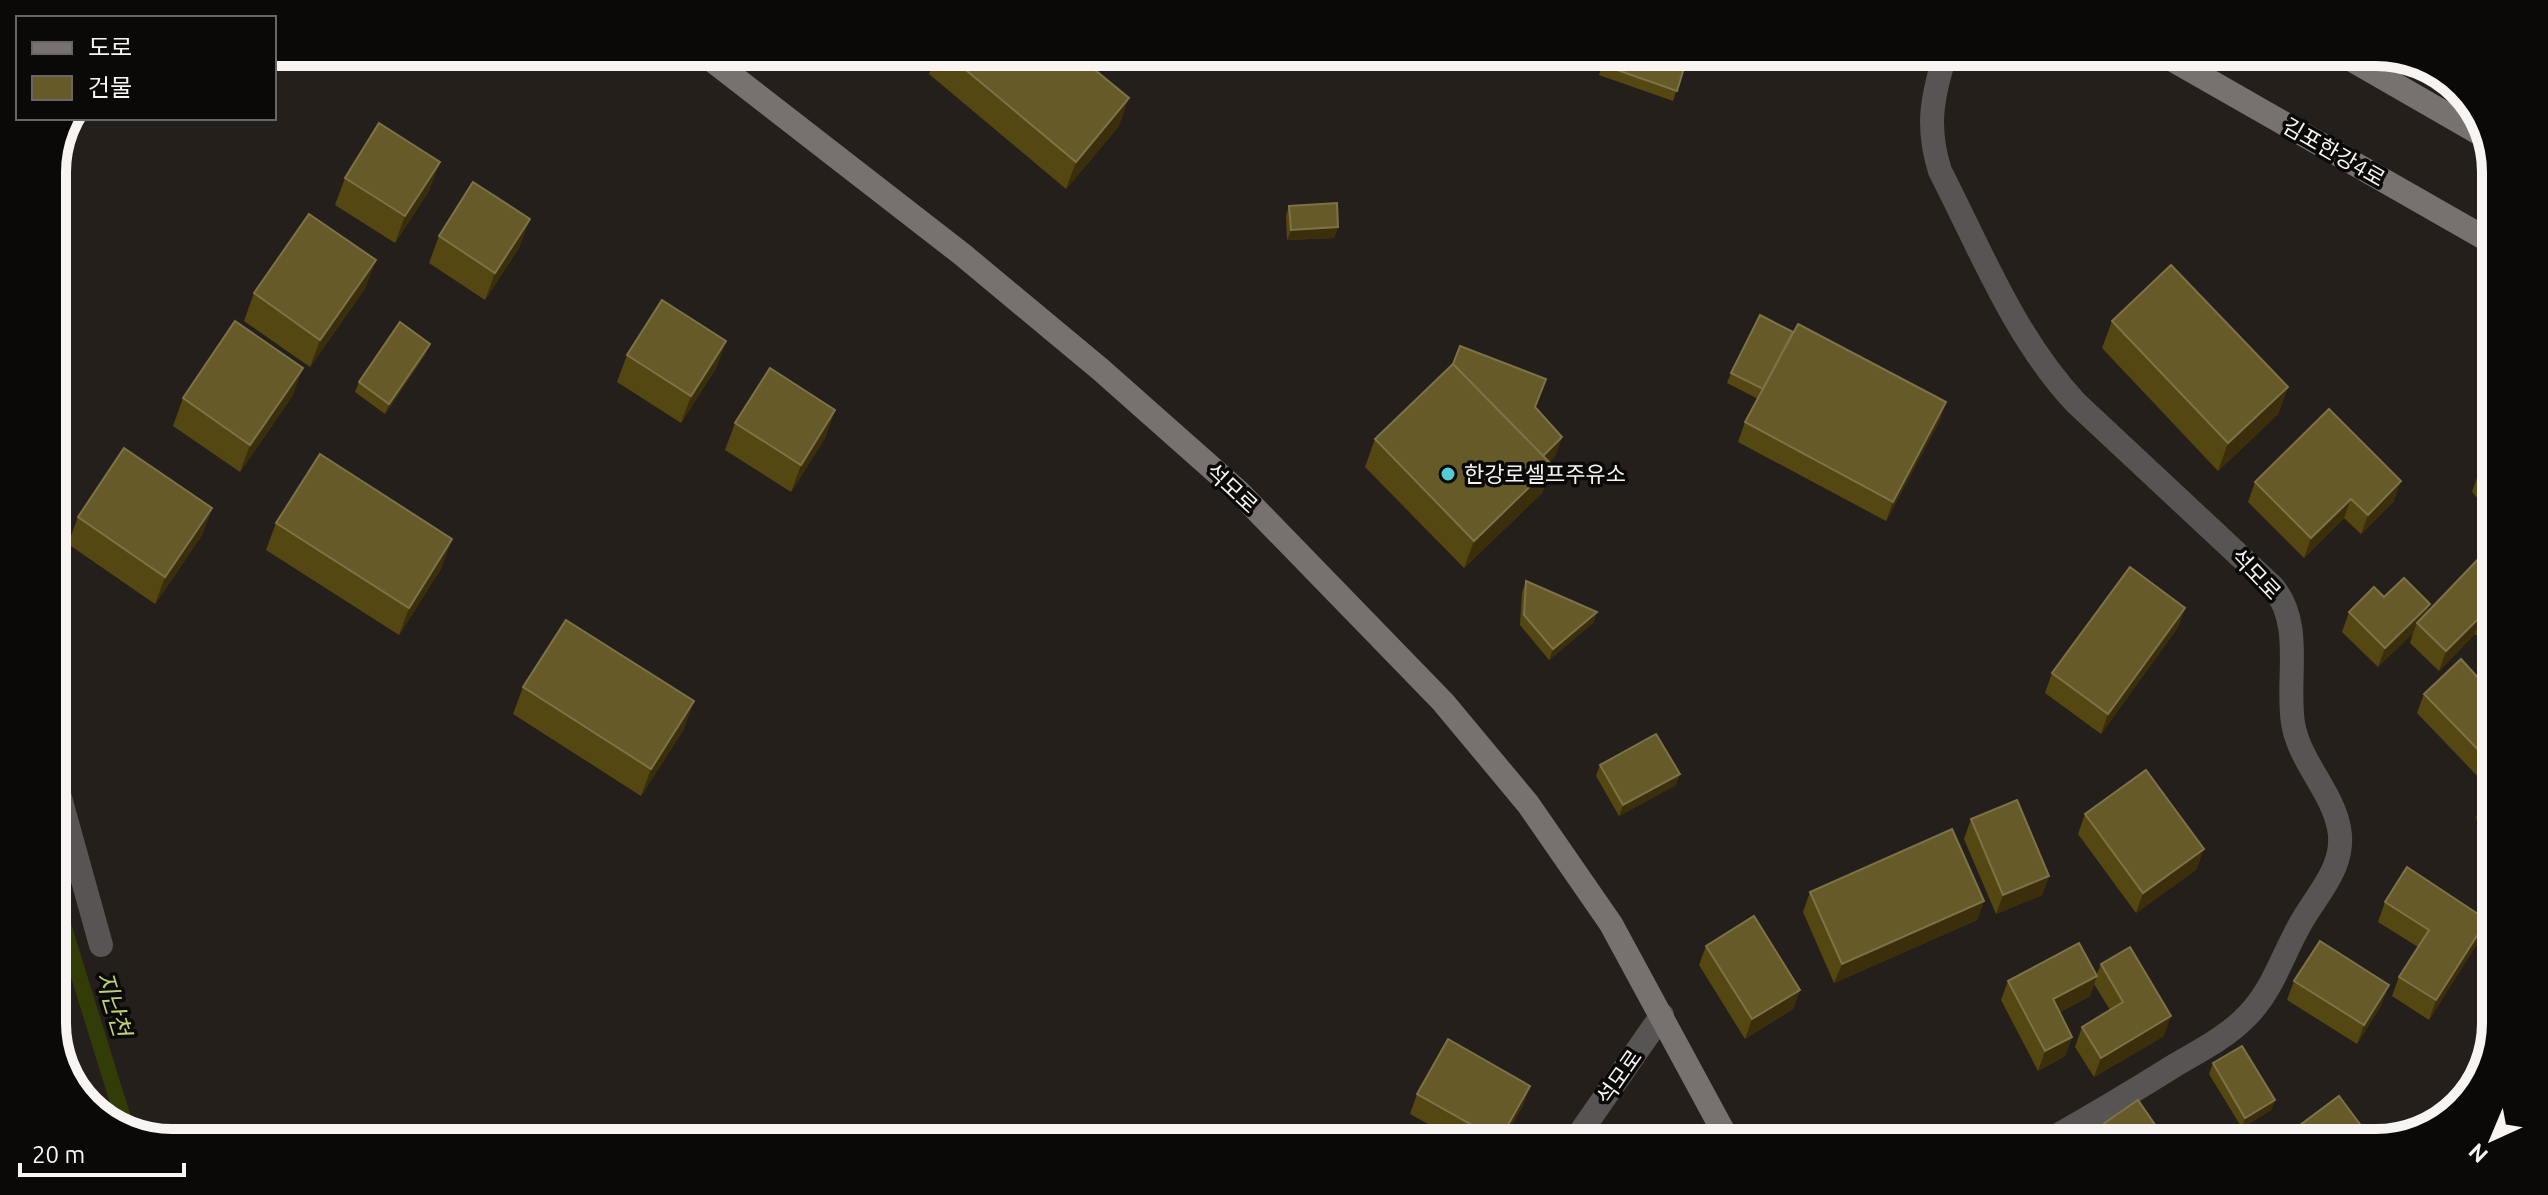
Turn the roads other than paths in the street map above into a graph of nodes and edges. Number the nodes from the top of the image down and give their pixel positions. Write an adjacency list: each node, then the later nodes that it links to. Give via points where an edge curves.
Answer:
1 (719, 66): 9 (street, 석모로, via 963,255 1250,503 1443,702 1528,804 1611,924)
2 (1942, 66): 12 (lane, 석모로, via 1930,119 1940,171 2025,337 2076,403 2283,599 2290,629 2297,740 2340,829 2340,848 2327,884 2247,1016 2212,1043)
3 (2184, 66): 6 (street, 김포한강4로)
4 (2363, 66): 5 (street)
5 (2473, 129)
6 (2482, 237)
7 (66, 819): 8 (lane)
8 (101, 945)
9 (1662, 1015): 10 (lane, 석모로); 11 (street, 석모로)
10 (1583, 1129)
11 (1722, 1129)
12 (2069, 1129)

